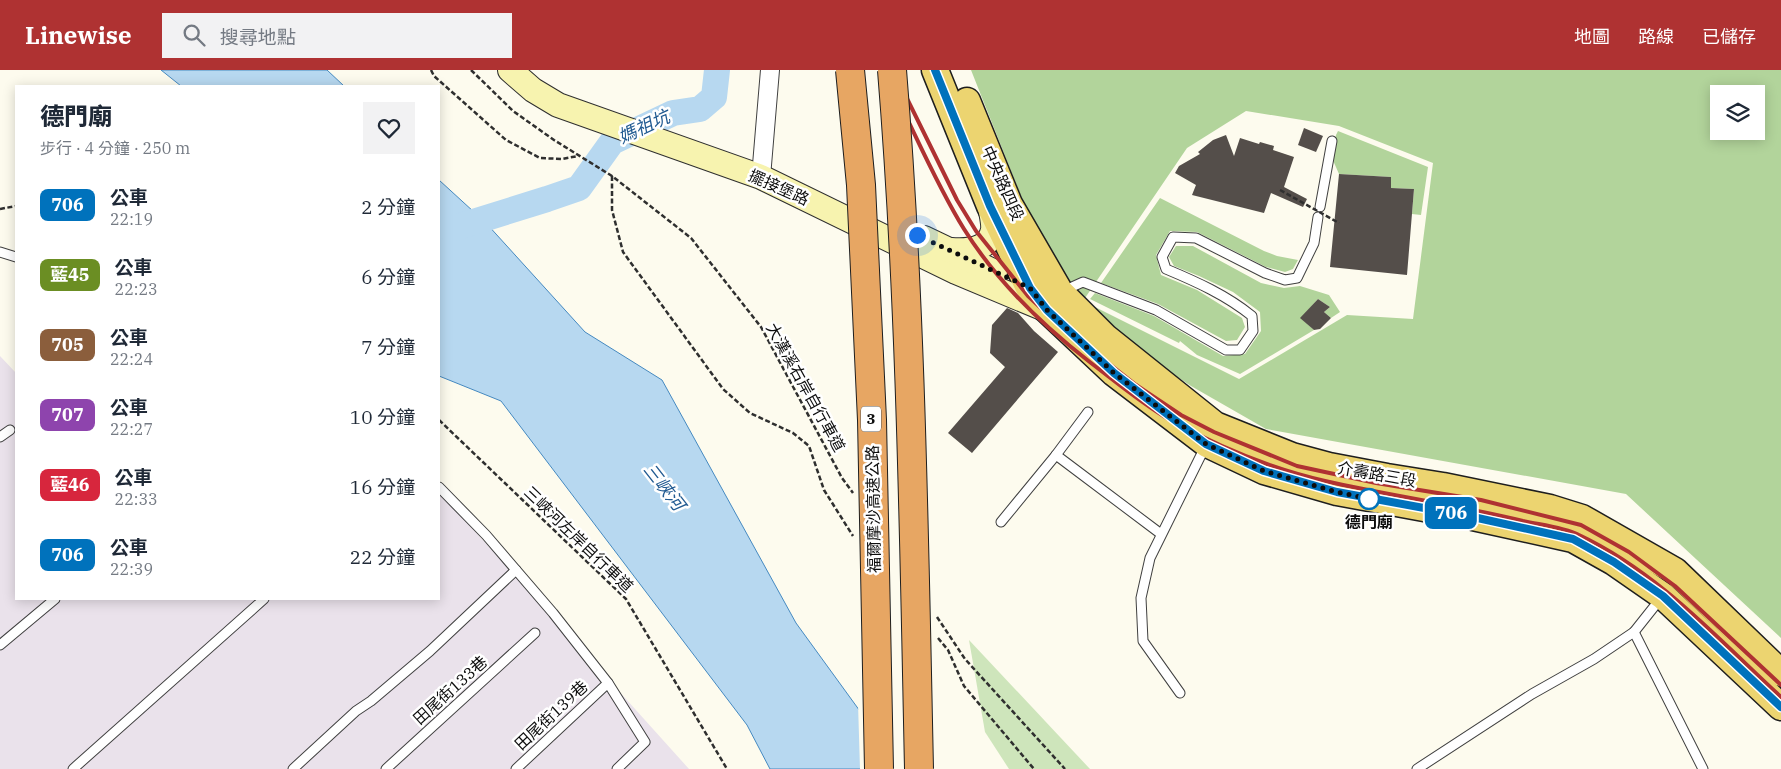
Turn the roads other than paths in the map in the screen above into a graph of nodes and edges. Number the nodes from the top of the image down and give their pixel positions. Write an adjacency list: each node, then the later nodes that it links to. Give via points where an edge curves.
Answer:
1 (510, 70): 8 (street, 擺接堡路, via 533,90 558,105)
2 (535, 70): 8 (street, 擺接堡路, via 568,92)
3 (770, 70): 10 (street)
4 (850, 70): 43 (highway, 福爾摩沙高速公路 / 3, bridge, via 861,185 871,410)
5 (892, 70): 44 (highway, bridge, via 901,185 910,390)
6 (935, 70): 11 (main road, 中央路四段)
7 (954, 70): 18 (main road, 中央路四段, via 1009,204)
8 (583, 107): 10 (street, 擺接堡路)
9 (1332, 141): 12 (lane)
10 (762, 170): 14 (street, 擺接堡路); 18 (street, 擺接堡路, via 956,272)
11 (990, 206): 14 (street, via 993,230 987,242 974,251); 17 (main road, 中央路四段)
12 (1320, 207)
13 (1318, 217): 18 (lane, via 1314,243 1297,278 1285,280 1196,238 1173,237 1162,257 1166,270 1232,300 1252,316 1253,331 1240,350 1226,350 1156,310 1084,282)
14 (951, 250): 17 (street, 擺接堡路)
15 (0, 252): 16 (lane)
16 (15, 256)
17 (1030, 288): 18 (main road, 中央路四段)
18 (1054, 301): 22 (main road, 介壽路三段, via 1114,373); 28 (main road, 介壽路三段, via 1105,336 1215,425 1292,456 1329,466 1443,486 1574,515 1608,531)
19 (1088, 412): 23 (lane)
20 (10, 430): 21 (lane)
21 (0, 437)
22 (1206, 444): 26 (lane); 28 (main road, 介壽路三段, via 1264,471 1337,492 1573,539 1614,562)
23 (1056, 455): 25 (lane); 26 (lane)
24 (440, 488): 27 (lane)
25 (1001, 522)
26 (1161, 534): 36 (lane, via 1150,558 1141,598 1143,640)
27 (516, 570): 35 (lane); 39 (lane, via 430,651 356,711)
28 (1669, 584): 31 (lane); 34 (main road, 介壽路三段); 37 (main road, 介壽路三段)
29 (54, 600): 33 (lane)
30 (263, 600): 38 (lane)
31 (1634, 632): 45 (lane); 46 (lane)
32 (535, 633): 40 (lane, 田尾街133巷)
33 (0, 645)
34 (1781, 673)
35 (608, 683): 41 (lane, 田尾街139巷); 42 (lane, via 645,742)
36 (1180, 693)
37 (1781, 707)
38 (73, 769)
39 (293, 769)
40 (386, 769)
41 (516, 769)
42 (617, 769)
43 (879, 769)
44 (919, 769)
45 (1417, 769)
46 (1703, 769)

